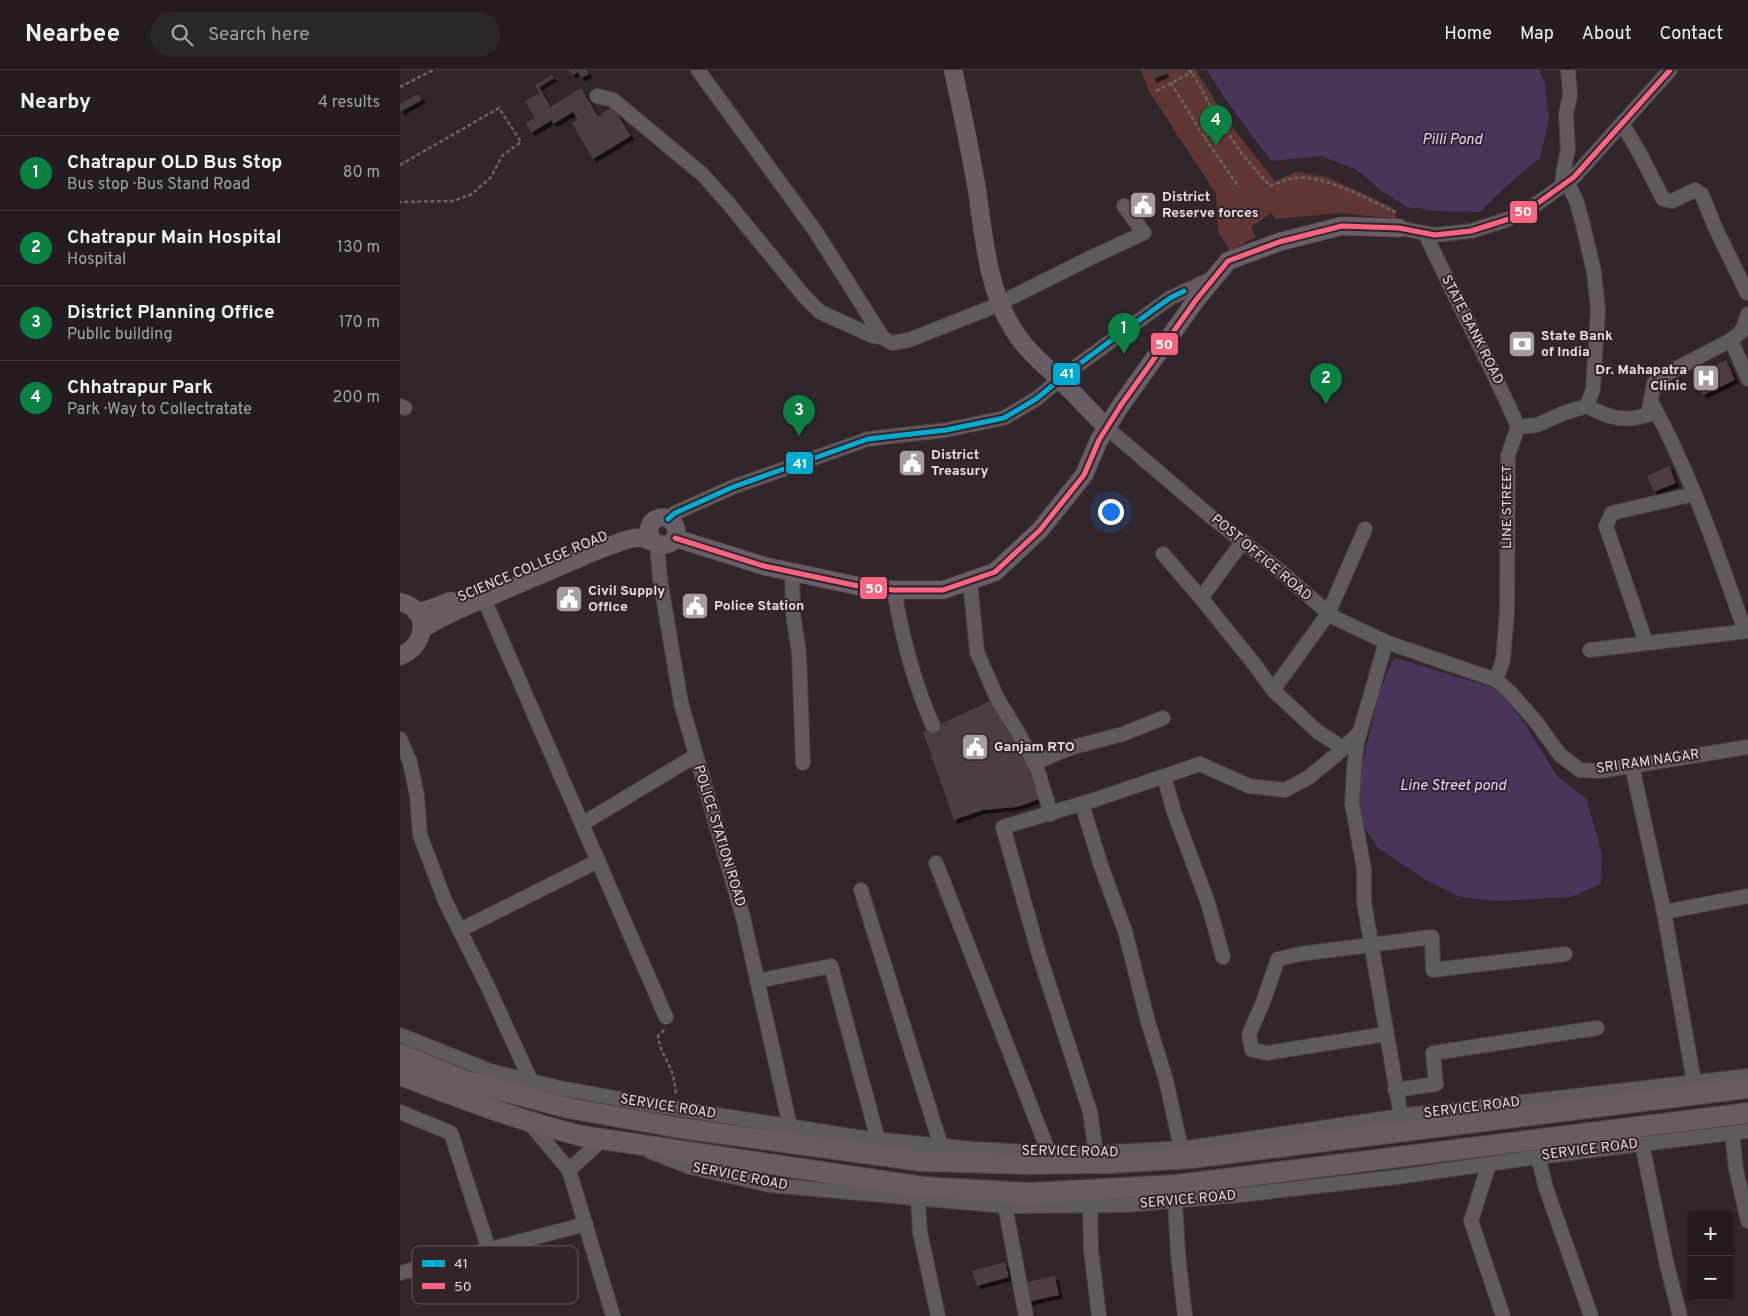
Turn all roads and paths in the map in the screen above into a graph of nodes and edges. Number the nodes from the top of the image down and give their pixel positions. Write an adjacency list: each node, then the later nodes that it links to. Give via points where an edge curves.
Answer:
1 (432, 70): 9 (path)
2 (698, 70): 27 (street, via 816,232)
3 (953, 70): 25 (main road, POST OFFICE ROAD, via 986,250)
4 (1188, 70): 7 (path)
5 (1568, 70): 16 (street, via 1568,150 1564,168)
6 (1670, 70): 12 (street)
7 (1192, 72): 8 (path); 13 (path)
8 (1171, 83): 10 (path); 14 (path)
9 (400, 87)
10 (1156, 91)
11 (597, 96): 27 (street, via 613,100 696,168 820,312)
12 (1622, 123): 16 (street); 23 (street, via 1663,199 1672,201 1695,190 1702,195)
13 (1223, 126): 14 (path); 20 (path, via 1270,186 1296,178 1315,179 1356,194)
14 (1204, 137): 17 (path)
15 (400, 165): 18 (path, via 499,108 521,142 502,156 491,177 472,194 453,201)
16 (1568, 181): 21 (street, via 1512,218 1471,231); 32 (street, via 1594,272 1598,310 1593,388)
17 (1239, 187)
18 (400, 202)
19 (1124, 206): 25 (street, via 1144,234)
20 (1399, 221): 21 (street); 22 (main road, via 1342,226 1279,242 1228,261)
21 (1425, 233): 34 (street, STATE BANK ROAD, via 1497,378)
22 (1214, 278): 29 (street, via 1170,298); 33 (main road)
23 (1748, 293): 24 (street)
24 (1748, 301)
25 (1001, 302): 27 (street, via 909,340 892,343); 29 (main road, POST OFFICE ROAD, via 1012,328 1029,351)
26 (1748, 314): 28 (street, via 1742,331)
27 (883, 338)
28 (1730, 340): 30 (street); 31 (street, via 1668,373 1654,384)
29 (1060, 380): 33 (main road, POST OFFICE ROAD); 37 (street, via 1004,418 946,430 868,439 733,487 675,513)
30 (1748, 380)
31 (1651, 402): 32 (street, via 1648,416 1632,420 1610,417); 35 (street, via 1665,426)
32 (1587, 406): 34 (street, via 1537,425)
33 (1107, 428): 38 (street, POST OFFICE ROAD); 41 (main road, via 1084,475 1040,530 995,572)
34 (1518, 428): 54 (street, LINE STREET, via 1508,455 1507,612 1503,660)
35 (1694, 494): 49 (street); 51 (street, via 1612,513 1606,526)
36 (1365, 529): 47 (street)
37 (657, 531): 40 (main road, via 675,525 675,538); 43 (main road, SCIENCE COLLEGE ROAD); 62 (street, POLICE STATION ROAD, via 660,579 681,703)
38 (1243, 541): 44 (street); 47 (street, POST OFFICE ROAD)
39 (1163, 554): 44 (street)
40 (792, 572): 42 (main road); 63 (street)
41 (970, 581): 42 (main road, via 943,590); 64 (street, via 977,652 997,698)
42 (894, 590): 57 (street, via 910,662)
43 (482, 594): 46 (main road, SCIENCE COLLEGE ROAD); 48 (main road, SCIENCE COLLEGE ROAD); 69 (street)
44 (1202, 598): 55 (street)
45 (400, 602): 46 (main road)
46 (416, 612): 48 (main road)
47 (1328, 614): 50 (street, POST OFFICE ROAD); 55 (street)
48 (422, 629): 53 (main road, via 416,646)
49 (1747, 631): 51 (street)
50 (1386, 642): 54 (street, POST OFFICE ROAD); 58 (street)
51 (1646, 643): 52 (street)
52 (1590, 650)
53 (400, 656)
54 (1496, 680): 65 (street, SRI RAM NAGAR, via 1537,723 1560,755 1580,770 1600,771)
55 (1272, 690): 61 (street, via 1318,732)
56 (1163, 718): 64 (street)
57 (934, 726)
58 (1360, 732): 61 (street); 76 (street, via 1352,803 1364,868 1364,902)
59 (400, 739): 75 (street, via 416,788 420,835 445,901)
60 (1748, 747): 65 (street, SRI RAM NAGAR)
61 (1343, 748): 66 (street, via 1309,776 1285,790 1249,786 1200,764)
62 (695, 756): 69 (street); 79 (street, POLICE STATION ROAD, via 743,917)
63 (803, 763)
64 (1034, 763): 68 (street)
65 (1632, 766): 74 (street)
66 (1164, 776): 67 (street); 78 (street)
67 (1082, 804): 68 (street); 104 (street, via 1125,931)
68 (1051, 814): 106 (street, via 1003,827 1038,951 1090,1112)
69 (582, 824): 70 (street)
70 (598, 862): 75 (street); 80 (street)
71 (936, 863): 105 (street)
72 (860, 890): 103 (street)
73 (1748, 896): 74 (street)
74 (1664, 912): 88 (street)
75 (460, 930): 87 (street)
76 (1372, 945): 77 (street, via 1432,937 1433,970); 82 (street); 82 (street, via 1278,959 1249,1034 1252,1050 1267,1053)
77 (1565, 954)
78 (1223, 957)
79 (758, 981): 96 (street, POLICE STATION ROAD); 100 (street, via 831,966)
80 (666, 1016): 91 (path, via 666,1027 658,1036 660,1049 675,1081)
81 (1597, 1028): 90 (street, via 1433,1054 1436,1084)
82 (1386, 1034): 90 (street)
83 (400, 1036): 87 (street, SERVICE ROAD, via 490,1071)
84 (400, 1054): 89 (highway, via 466,1080 568,1108 680,1128 921,1161 1029,1164 1192,1158)
85 (400, 1075): 95 (highway)
86 (1748, 1076): 88 (street, SERVICE ROAD)
87 (530, 1081): 91 (street, SERVICE ROAD)
88 (1694, 1082): 94 (street, SERVICE ROAD)
89 (1748, 1088)
90 (1395, 1090): 94 (street)
91 (678, 1109): 96 (street, SERVICE ROAD)
92 (400, 1112): 116 (street, via 451,1132)
93 (1748, 1113): 102 (highway, via 1176,1185 1028,1193 924,1187)
94 (1401, 1116): 104 (street, SERVICE ROAD)
95 (527, 1120): 99 (highway); 109 (street)
96 (790, 1126): 100 (street, SERVICE ROAD)
97 (1748, 1131): 98 (street, SERVICE ROAD)
98 (1732, 1133): 101 (street, SERVICE ROAD); 114 (street, via 1736,1169)
99 (602, 1140): 102 (highway); 109 (street)
100 (878, 1140): 103 (street, SERVICE ROAD)
101 (1642, 1144): 107 (street, SERVICE ROAD); 125 (street)
102 (631, 1145): 110 (street, SERVICE ROAD, via 690,1168 769,1185)
103 (941, 1146): 105 (street, SERVICE ROAD)
104 (1181, 1148): 106 (street, SERVICE ROAD)
105 (1049, 1153): 106 (street, SERVICE ROAD)
106 (1096, 1153)
107 (1538, 1157): 108 (street, SERVICE ROAD); 124 (street)
108 (1489, 1164): 111 (street, SERVICE ROAD); 123 (street, via 1471,1220)
109 (569, 1170): 115 (street)
110 (918, 1198): 113 (street, SERVICE ROAD); 119 (street, via 920,1232)
111 (1174, 1201): 112 (street, SERVICE ROAD); 122 (street)
112 (1090, 1205): 113 (street, SERVICE ROAD); 121 (street)
113 (1005, 1206): 120 (street)
114 (1748, 1221)
115 (586, 1224): 117 (street); 118 (street)
116 (488, 1246)
117 (504, 1246)
118 (613, 1316)
119 (938, 1316)
120 (1026, 1316)
121 (1098, 1316)
122 (1185, 1316)
123 (1503, 1316)
124 (1591, 1316)
125 (1680, 1316)

